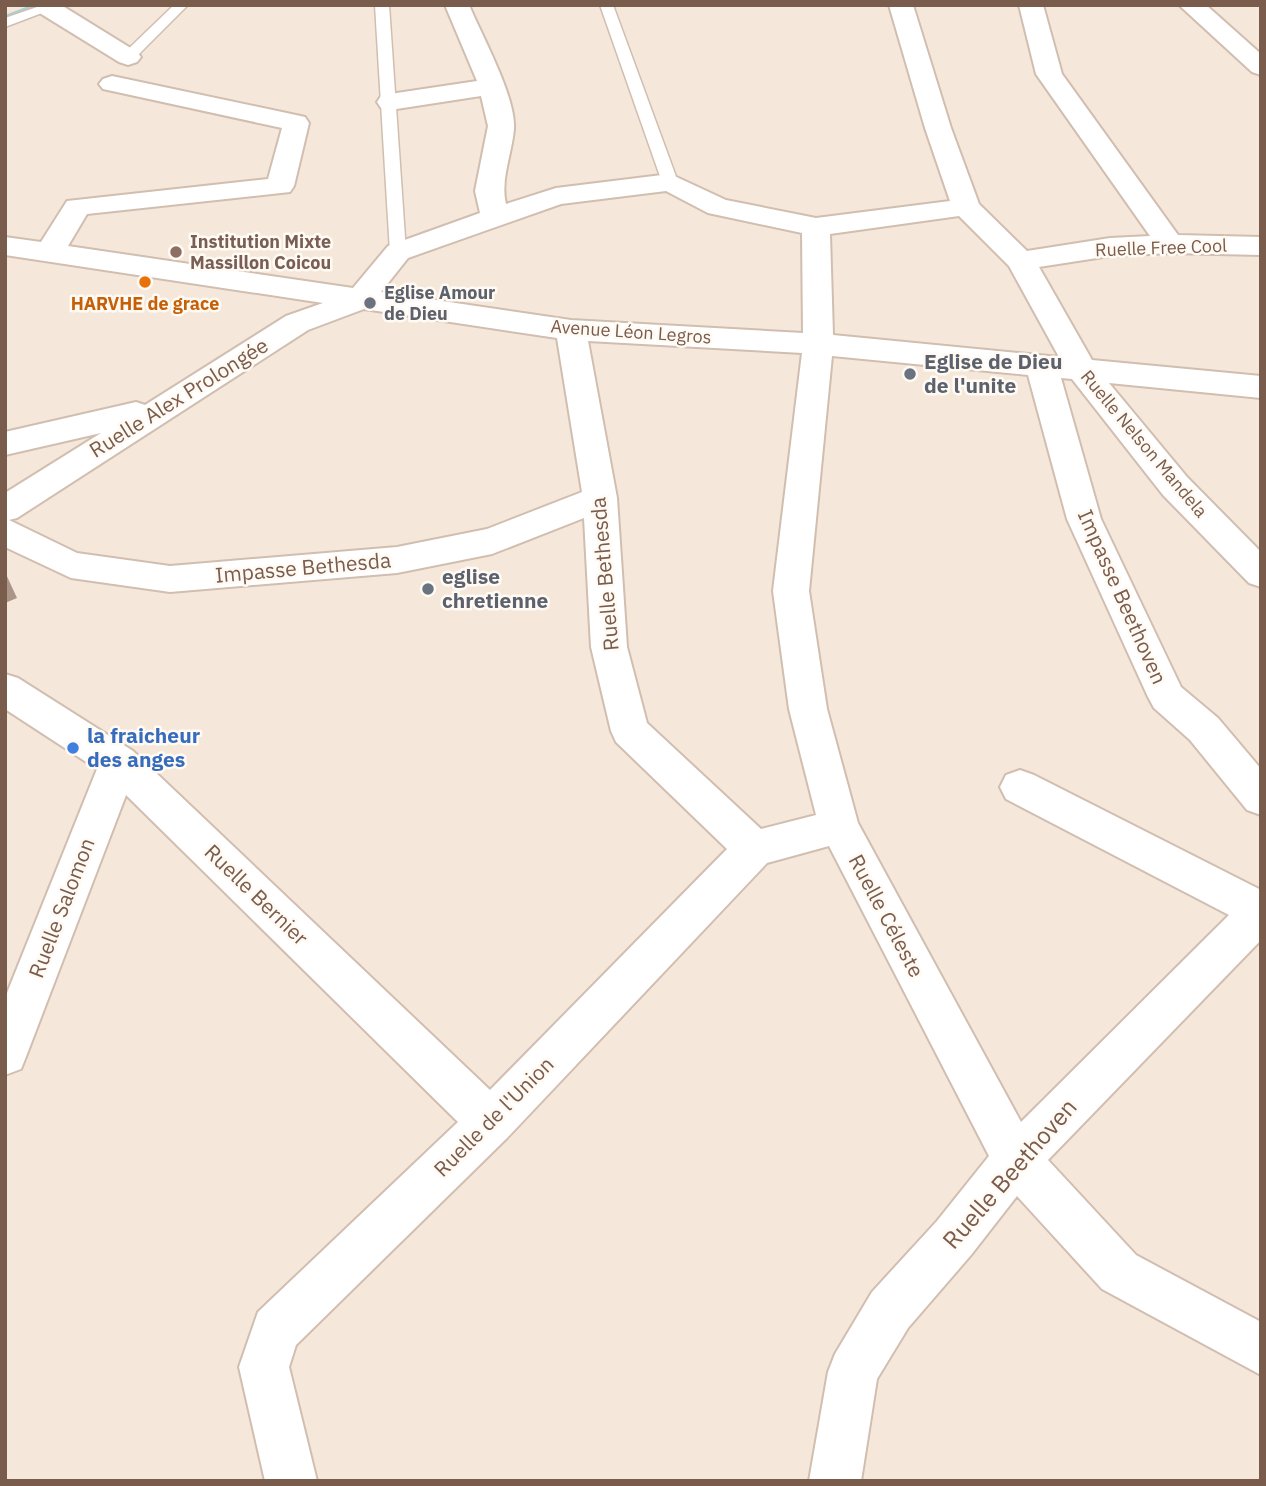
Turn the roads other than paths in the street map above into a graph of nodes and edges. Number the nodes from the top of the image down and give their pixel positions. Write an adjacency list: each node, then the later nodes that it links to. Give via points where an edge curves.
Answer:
1 (182, 5): 10 (lane)
2 (382, 5): 14 (lane)
3 (457, 5): 13 (street)
4 (606, 5): 15 (lane)
5 (901, 5): 16 (street, Ruelle Nelson Mandela)
6 (1031, 5): 19 (street, via 1049,74)
7 (1191, 5): 11 (street)
8 (48, 7): 9 (lane); 10 (street)
9 (5, 23)
10 (128, 57)
11 (1261, 67)
12 (112, 84): 23 (street, via 296,123 280,186 78,207)
13 (492, 87): 14 (street); 17 (street, via 500,126 489,191)
14 (390, 102): 22 (lane)
15 (670, 182): 17 (street, via 556,196); 18 (street, via 718,207)
16 (966, 207): 18 (street); 24 (street, Ruelle Nelson Mandela)
17 (495, 218): 22 (street)
18 (816, 227): 27 (street, Ruelle Céleste)
19 (1170, 244): 21 (street, Ruelle Free Cool); 24 (street, Ruelle Free Cool, via 1110,247)
20 (5, 246): 23 (street, Avenue Léon Legros)
21 (1261, 246)
22 (398, 252): 25 (street)
23 (49, 253): 25 (street, Avenue Léon Legros)
24 (1021, 261): 29 (street, Ruelle Nelson Mandela)
25 (359, 300): 26 (street, Avenue Léon Legros); 31 (street, Ruelle Alex Prolongée, via 297,323)
26 (571, 330): 27 (street, Avenue Léon Legros); 33 (street, Ruelle Bethesda)
27 (818, 344): 28 (street, Avenue Léon Legros); 41 (street, Ruelle Céleste, via 791,591 808,709)
28 (1041, 364): 29 (street, Avenue Léon Legros); 40 (street, Impasse Beethoven, via 1084,519 1167,697 1204,729)
29 (1081, 369): 30 (street, Avenue Léon Legros); 36 (street, Ruelle Nelson Mandela, via 1175,486)
30 (1261, 387)
31 (163, 407): 32 (street); 34 (street, Ruelle Alex Prolongée)
32 (5, 444)
33 (600, 498): 35 (street, Impasse Bethesda, via 492,541 397,560 170,579 71,565); 42 (street, Ruelle Bethesda, via 609,647 630,731)
34 (5, 509)
35 (5, 533)
36 (1261, 574)
37 (5, 689): 38 (street, Ruelle Bernier)
38 (119, 762): 44 (street, Ruelle Salomon); 45 (street, Ruelle Bernier)
39 (1020, 787): 43 (street)
40 (1261, 798)
41 (839, 826): 42 (street); 46 (street, Ruelle Céleste)
42 (754, 849): 45 (street, Ruelle de l'Union)
43 (1261, 911): 46 (street, Ruelle Beethoven)
44 (5, 1054)
45 (491, 1122): 48 (street, Ruelle de l'Union, via 276,1330 264,1367)
46 (1016, 1160): 47 (street, Ruelle Céleste, via 1119,1272); 49 (street, Ruelle Beethoven, via 890,1310 853,1372)
47 (1261, 1350)
48 (291, 1481)
49 (835, 1481)

